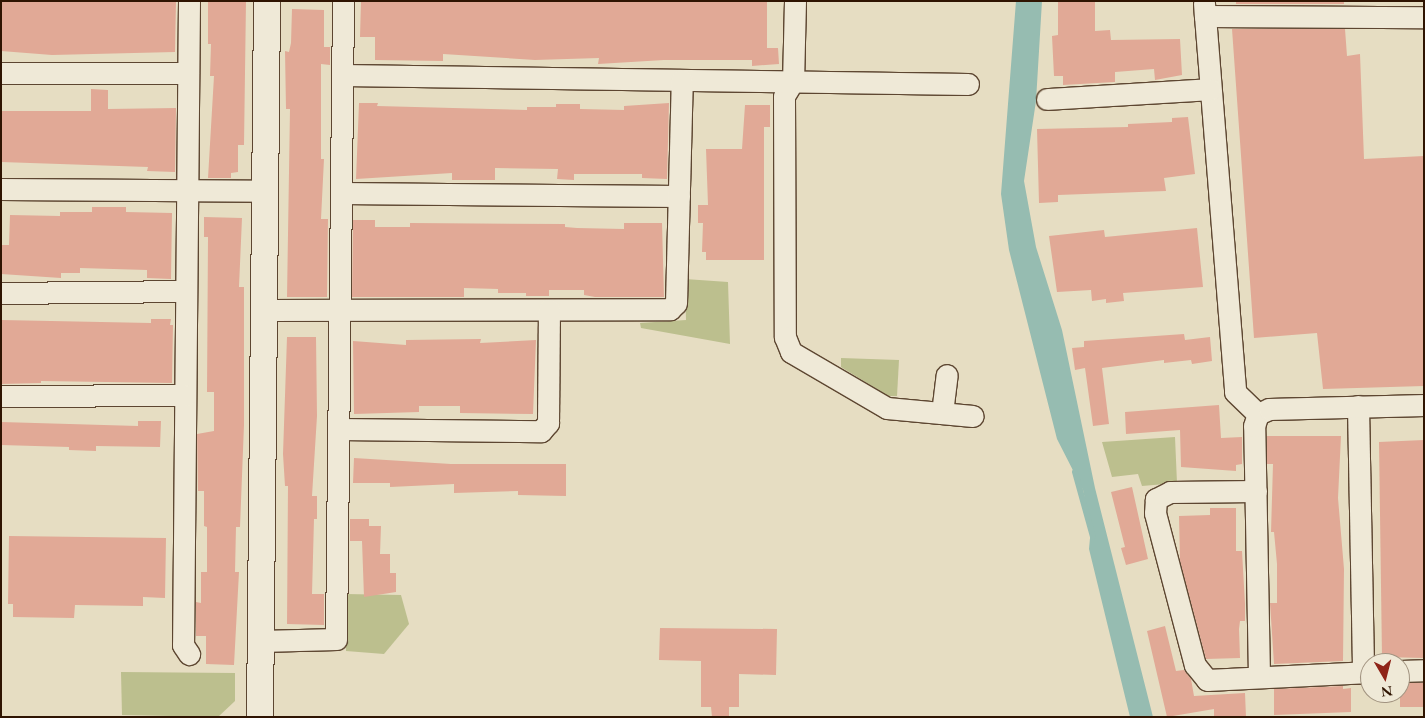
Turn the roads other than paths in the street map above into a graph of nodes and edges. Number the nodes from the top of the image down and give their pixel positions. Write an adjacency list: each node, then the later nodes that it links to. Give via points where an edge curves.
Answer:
1 (189, 1): 8 (street)
2 (267, 1): 17 (street)
3 (343, 1): 9 (street)
4 (795, 1): 11 (street)
5 (1204, 9): 6 (street); 13 (street)
6 (1424, 17)
7 (1, 73): 8 (street)
8 (188, 73): 16 (street)
9 (342, 75): 10 (street); 18 (street)
10 (682, 80): 11 (street); 19 (street)
11 (793, 82): 12 (street); 30 (street, via 784,96 785,337 791,352 886,408)
12 (968, 84)
13 (1210, 90): 14 (street); 31 (street, via 1235,392)
14 (1047, 100)
15 (1, 189): 16 (street)
16 (187, 190): 17 (street); 20 (street)
17 (266, 191): 22 (street)
18 (341, 193): 19 (street); 24 (street)
19 (679, 196): 23 (street, via 676,304 670,309)
20 (186, 291): 21 (street); 26 (street)
21 (1, 293)
22 (264, 310): 24 (street); 35 (street)
23 (549, 310): 24 (street); 33 (street, via 548,423 542,431)
24 (340, 311): 33 (street)
25 (947, 375): 30 (street)
26 (185, 395): 27 (street); 37 (street, via 183,645)
27 (1, 396)
28 (1424, 405): 29 (street)
29 (1358, 406): 31 (street, via 1269,409); 36 (street)
30 (942, 413): 32 (street)
31 (1258, 414): 34 (street, via 1254,426)
32 (973, 416)
33 (338, 430): 35 (street, via 336,639)
34 (1256, 491): 41 (street); 41 (street, via 1170,492 1156,499 1155,513 1195,665 1207,680)
35 (261, 641): 42 (street)
36 (1365, 653)
37 (189, 654)
38 (1424, 670): 39 (street)
39 (1410, 671)
40 (1360, 672): 41 (street)
41 (1259, 676)
42 (260, 717)

